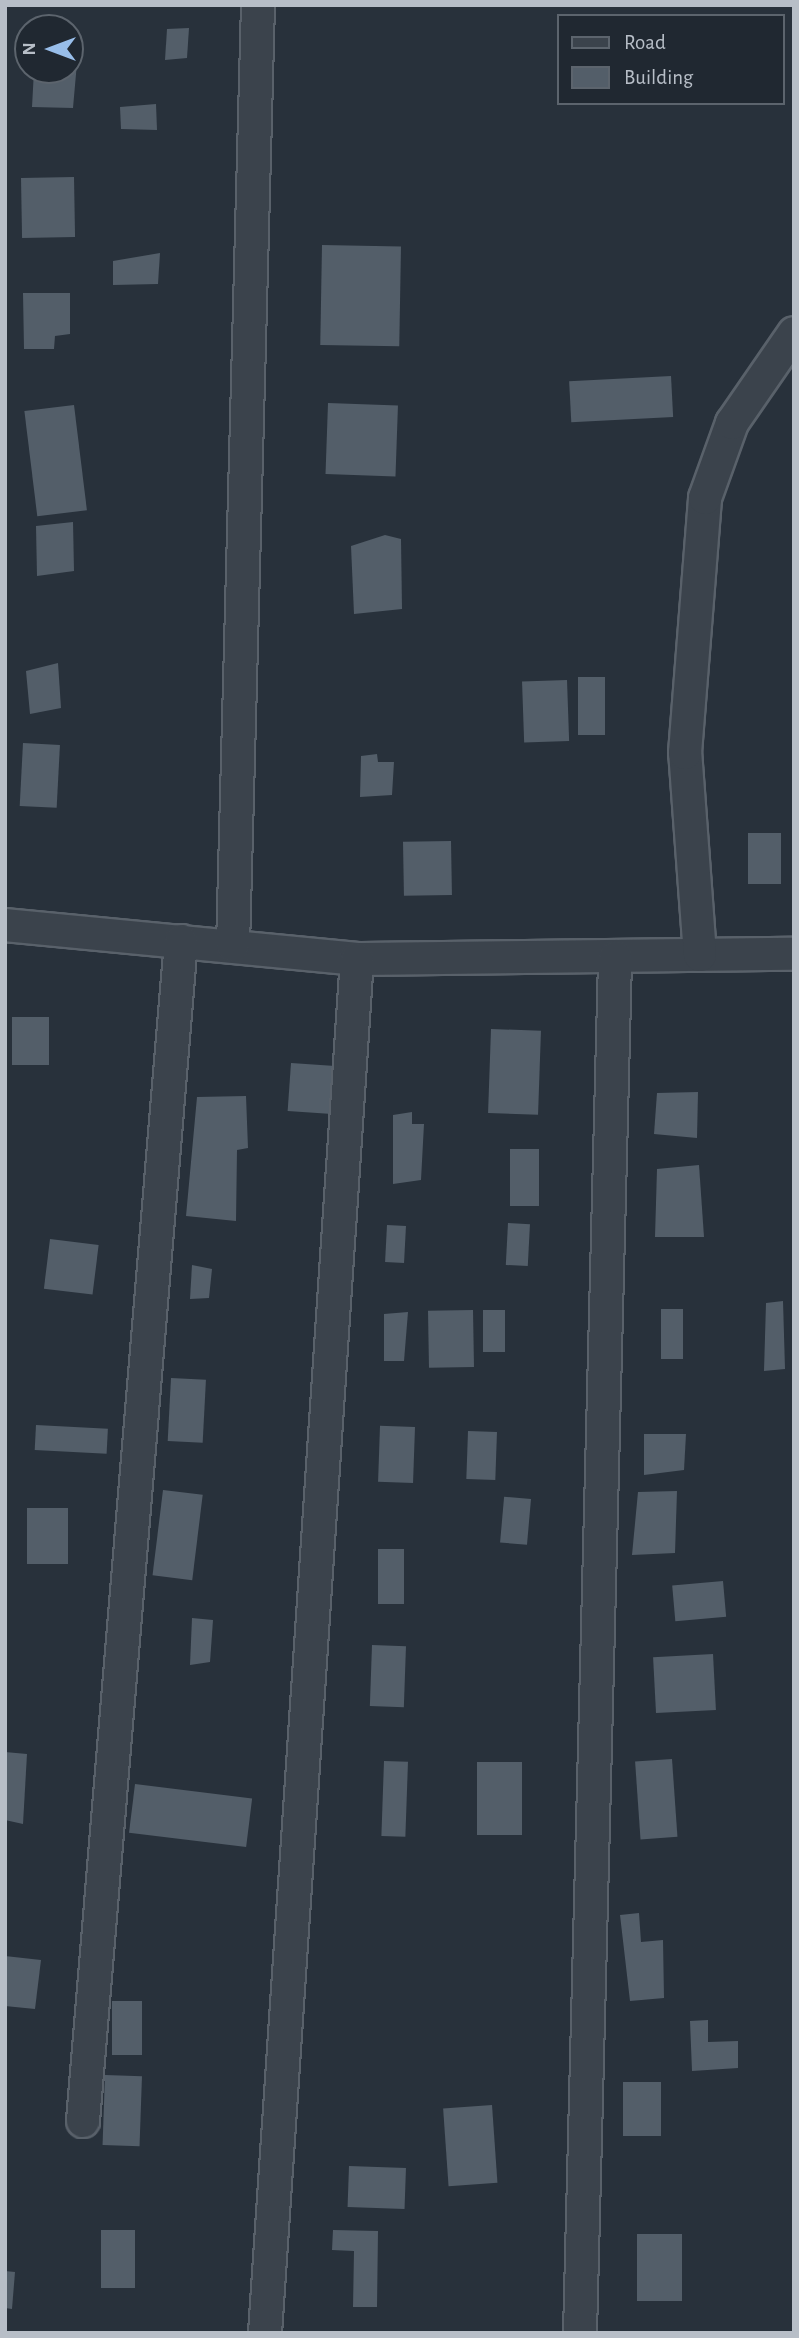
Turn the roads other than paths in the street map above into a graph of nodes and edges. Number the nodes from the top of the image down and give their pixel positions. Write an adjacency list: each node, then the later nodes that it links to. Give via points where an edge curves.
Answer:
1 (258, 5): 5 (street)
2 (794, 333): 7 (street, via 732,423 705,498 685,753)
3 (5, 925): 4 (street)
4 (181, 941): 5 (street); 10 (street)
5 (233, 946): 9 (street)
6 (794, 954): 7 (street)
7 (701, 955): 8 (street)
8 (615, 957): 9 (street); 12 (street)
9 (357, 958): 11 (street)
10 (83, 2121)
11 (265, 2333)
12 (580, 2333)

